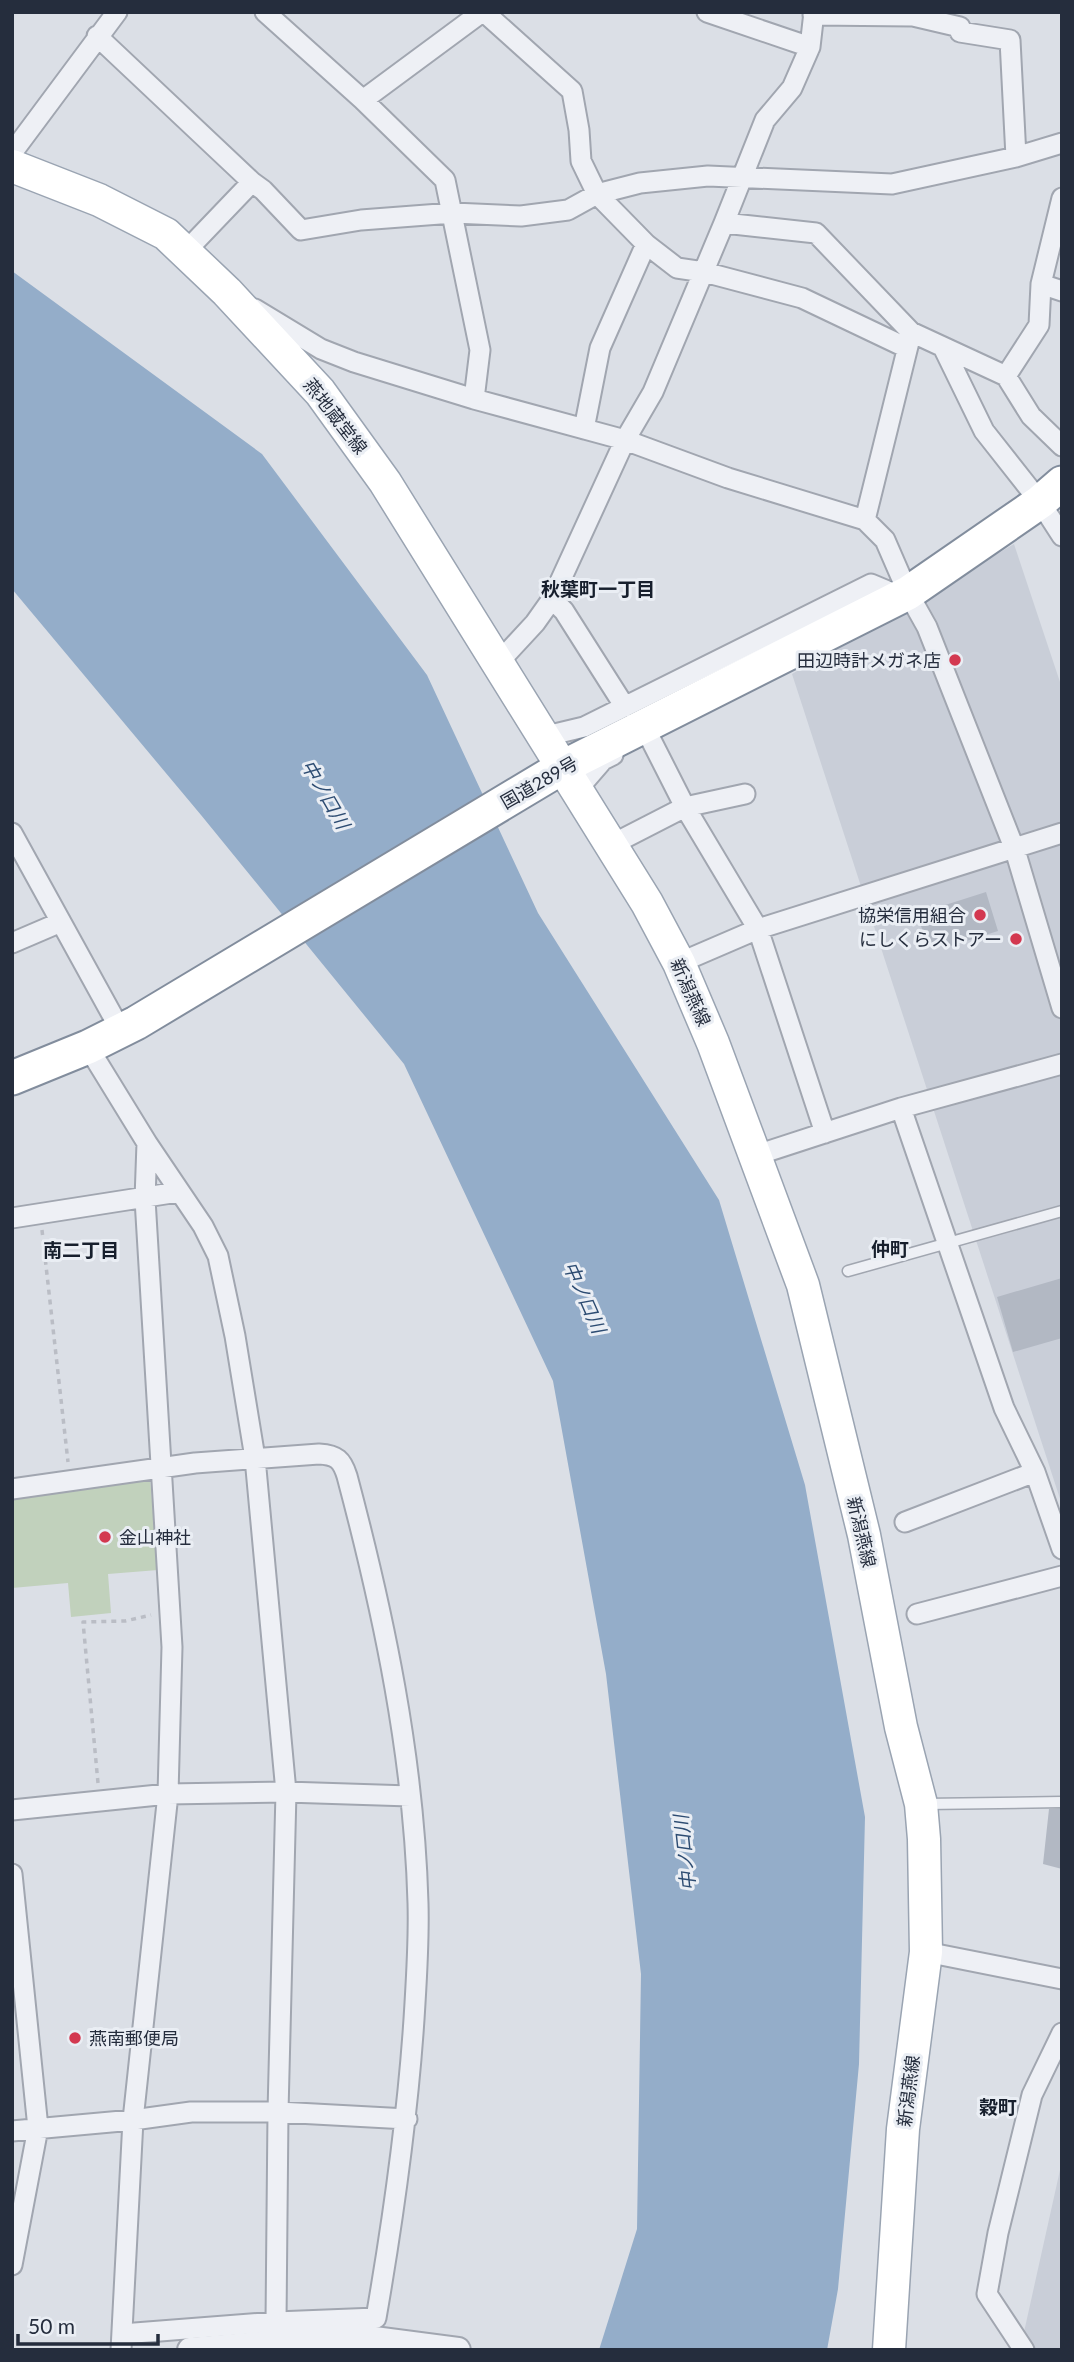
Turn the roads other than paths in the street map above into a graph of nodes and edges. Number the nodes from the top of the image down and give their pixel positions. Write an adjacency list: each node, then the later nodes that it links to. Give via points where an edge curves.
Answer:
1 (117, 12): 7 (street)
2 (483, 12): 9 (street); 16 (street, via 572,92 581,161)
3 (707, 12): 8 (street)
4 (814, 14): 6 (street); 8 (street)
5 (275, 16): 9 (street)
6 (962, 20): 12 (street, via 960,32 1010,40)
7 (97, 36): 11 (street); 15 (street)
8 (810, 47): 14 (street, via 792,88 765,120)
9 (363, 100): 18 (street, via 445,180)
10 (1062, 143): 12 (street)
11 (12, 153)
12 (1016, 157): 14 (street, via 892,184)
13 (12, 166): 21 (main road, 燕地蔵堂線, via 100,200 166,234)
14 (741, 177): 16 (street, via 639,183); 19 (street)
15 (252, 183): 18 (street, via 301,230); 21 (street)
16 (597, 194): 18 (street, via 568,210 521,216); 20 (street)
17 (1062, 198): 23 (street)
18 (453, 213): 29 (street, via 480,350)
19 (724, 223): 22 (street); 26 (street, via 816,233)
20 (646, 244): 22 (street, via 677,268); 30 (street, via 600,348)
21 (185, 252): 25 (main road, 燕地蔵堂線)
22 (704, 272): 26 (street, via 802,298); 31 (street, via 653,392)
23 (1041, 284): 24 (street); 28 (street, via 1039,325)
24 (1062, 291)
25 (228, 292): 29 (street, via 321,349); 38 (main road, 燕地蔵堂線, via 320,392 386,482)
26 (909, 340): 27 (street); 34 (street)
27 (943, 347): 28 (street); 33 (street, via 984,432)
28 (1006, 376): 32 (street, via 1031,416)
29 (474, 399): 30 (street)
30 (584, 429): 31 (street)
31 (625, 440): 34 (street); 37 (street)
32 (1062, 446)
33 (1051, 493): 35 (street); 36 (highway, 国道289号)
34 (865, 520): 36 (street, via 885,540)
35 (1062, 536)
36 (905, 595): 39 (street, via 871,584); 40 (street, via 886,617); 42 (highway, 国道289号); 48 (street, via 927,627)
37 (552, 599): 38 (street); 39 (street)
38 (498, 663): 41 (main road, 燕地蔵堂線)
39 (625, 707): 41 (street, via 584,727)
40 (649, 736): 42 (street); 44 (street)
41 (542, 737): 42 (main road, 燕地蔵堂線)
42 (558, 780): 47 (main road, 新潟燕線); 55 (highway, 国道289号)
43 (745, 794): 44 (street)
44 (685, 807): 47 (street); 51 (street)
45 (12, 833): 49 (street)
46 (1062, 833): 48 (street)
47 (611, 845): 53 (main road, 新潟燕線)
48 (1015, 850): 51 (street); 54 (street)
49 (20, 868): 50 (street)
50 (61, 922): 52 (street); 55 (street)
51 (758, 929): 53 (street); 60 (street)
52 (12, 943)
53 (679, 963): 62 (main road, 新潟燕線)
54 (1062, 1008)
55 (129, 1027): 56 (highway, 国道289号)
56 (88, 1047): 58 (highway, 国道289号); 61 (street)
57 (1062, 1064): 59 (street)
58 (12, 1078)
59 (901, 1108): 60 (street); 67 (street)
60 (825, 1133): 62 (street)
61 (147, 1143): 63 (street); 64 (street)
62 (757, 1155): 81 (main road, 新潟燕線, via 803,1285 864,1535 901,1727)
63 (178, 1192): 64 (street); 69 (street, via 207,1233 225,1279)
64 (145, 1199): 66 (street); 70 (street)
65 (1062, 1212): 67 (lane)
66 (12, 1218)
67 (949, 1242): 68 (lane); 71 (street, via 1004,1408)
68 (848, 1271)
69 (254, 1458): 70 (street); 77 (street); 79 (street, via 330,1454 343,1463 377,1593)
70 (162, 1467): 72 (street); 78 (street, via 172,1647)
71 (1035, 1472): 73 (street); 74 (street)
72 (12, 1489)
73 (905, 1522)
74 (1062, 1549)
75 (1062, 1576): 76 (street)
76 (917, 1614)
77 (286, 1792): 78 (street); 79 (street); 87 (street)
78 (168, 1794): 82 (street); 89 (street)
79 (410, 1796): 88 (street, via 418,1905)
80 (1062, 1802): 81 (lane)
81 (921, 1804): 84 (main road, 新潟燕線)
82 (12, 1810)
83 (12, 1874): 90 (street)
84 (926, 1952): 85 (street); 97 (main road, 新潟燕線, via 903,2129)
85 (1062, 1979)
86 (1062, 2033): 98 (street, via 1032,2095 987,2294)
87 (278, 2112): 88 (street); 89 (street, via 191,2112); 93 (street)
88 (407, 2119): 93 (street, via 376,2318)
89 (133, 2120): 90 (street); 94 (street)
90 (38, 2128): 91 (street); 92 (street)
91 (12, 2131)
92 (12, 2265)
93 (276, 2322): 94 (street)
94 (121, 2342)
95 (190, 2350): 96 (street, via 351,2336)
96 (457, 2350)
97 (889, 2350)
98 (1024, 2350)

